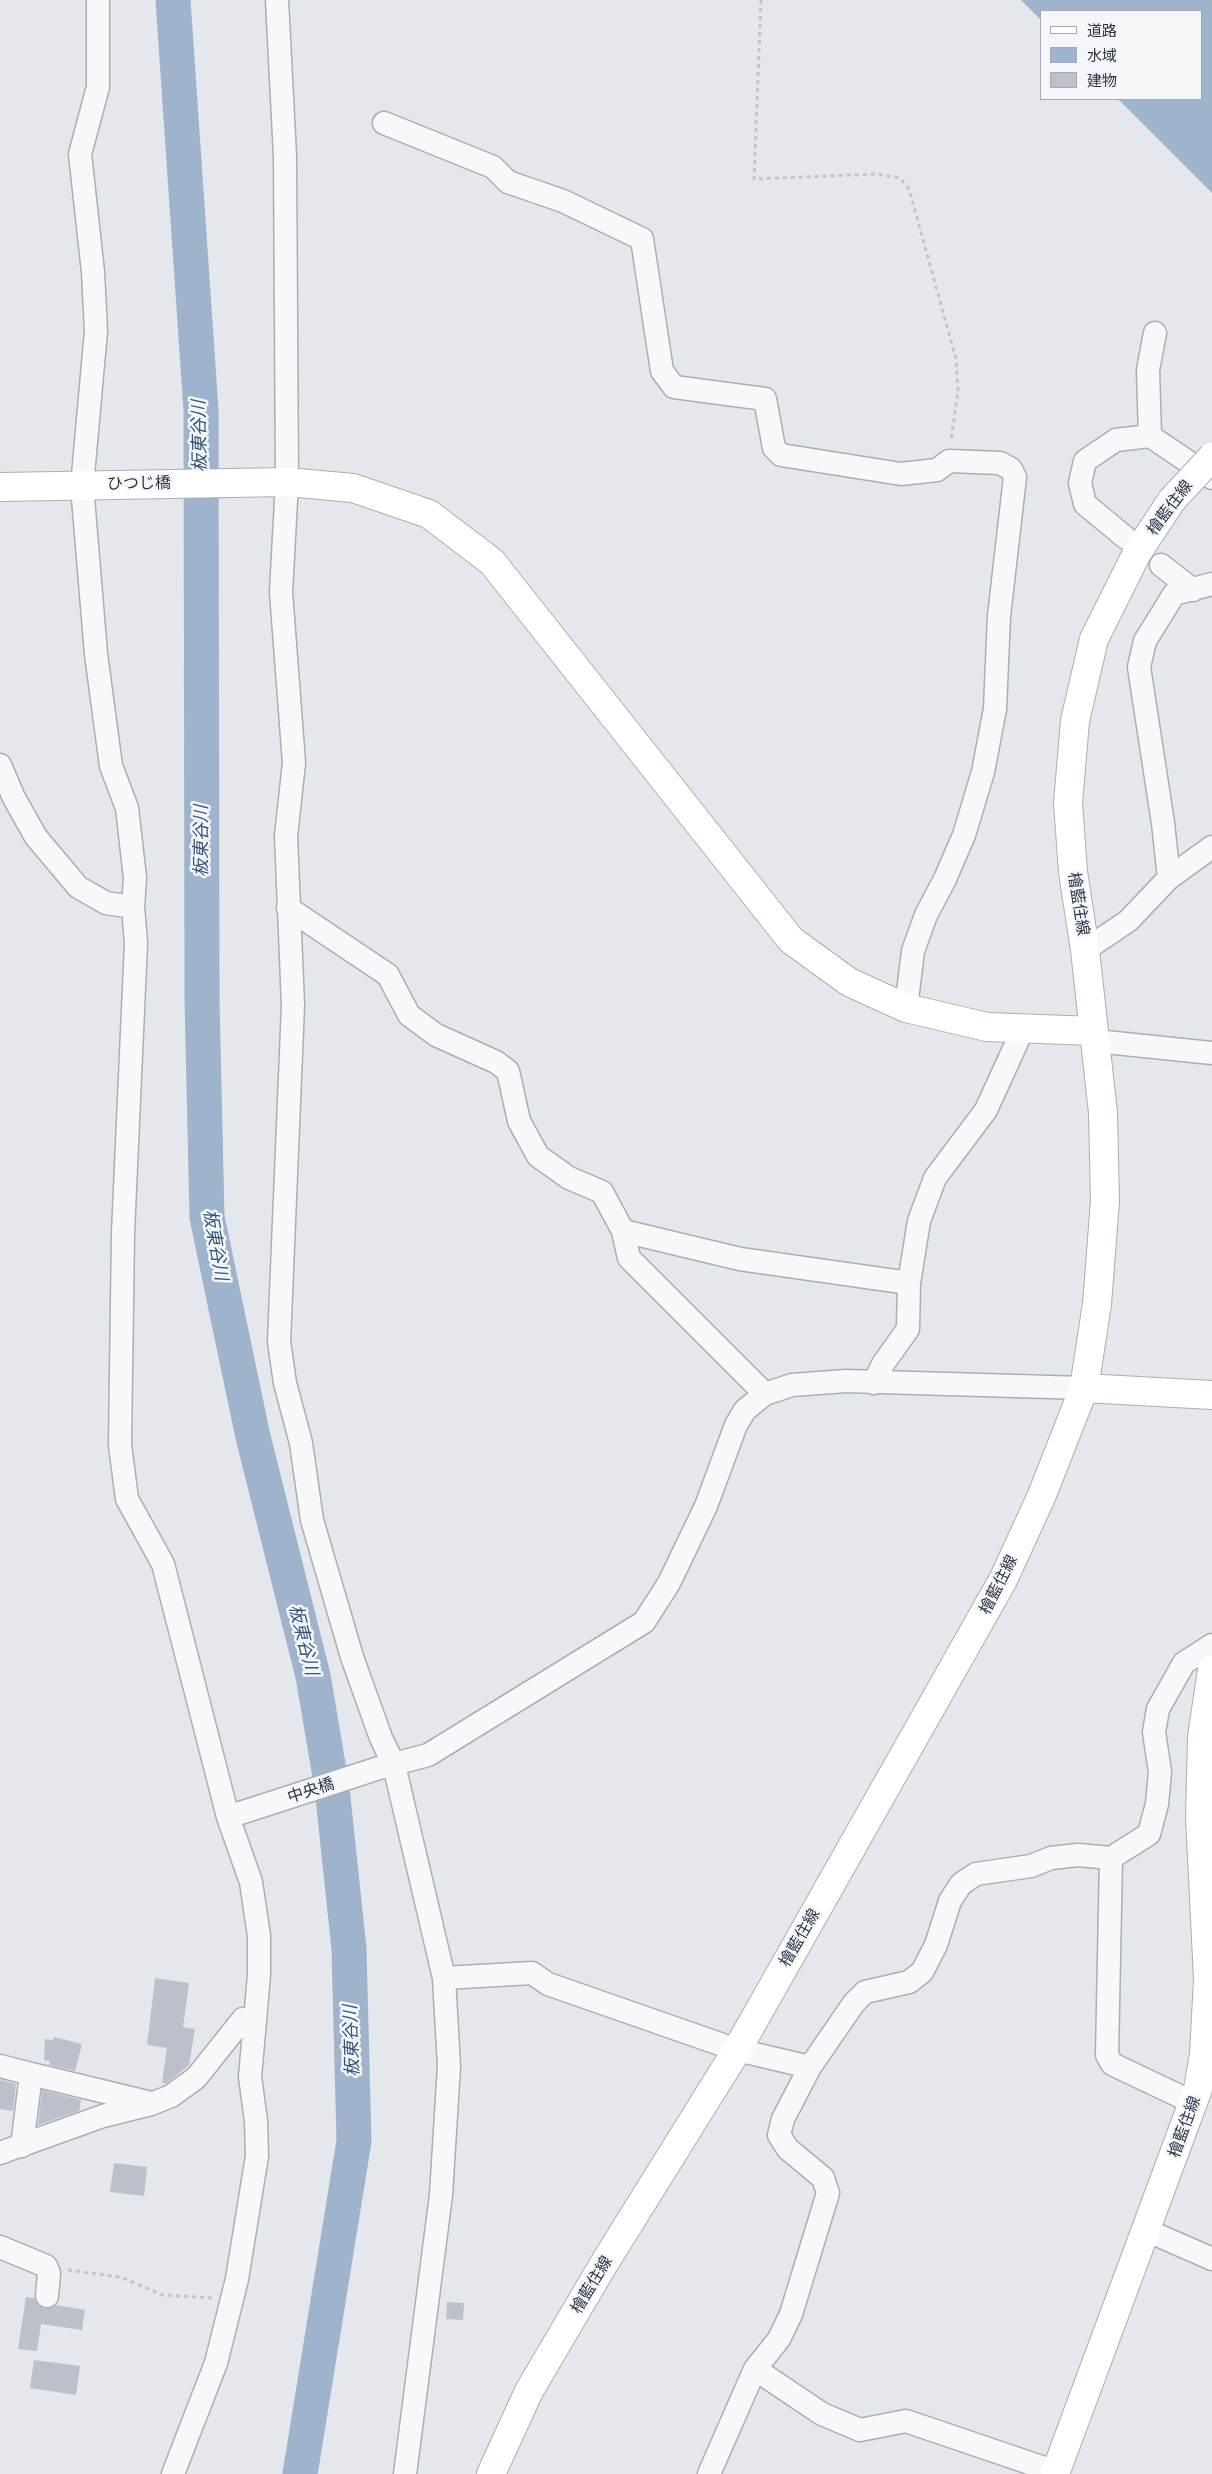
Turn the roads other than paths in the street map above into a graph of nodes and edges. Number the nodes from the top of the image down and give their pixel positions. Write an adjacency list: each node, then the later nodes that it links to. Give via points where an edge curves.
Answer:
1 (98, 0): 9 (street, via 98,88 80,154 96,331)
2 (277, 0): 8 (street, via 285,156)
3 (384, 123): 20 (street, via 493,167 508,182 564,201 642,239 662,371 674,387 765,399 774,448 780,455 901,474 937,470 949,461 1000,463 1011,469 1015,477 999,616 995,708 983,772 964,835 926,915 913,951)
4 (1156, 333): 5 (street, via 1148,370)
5 (1150, 436): 7 (street); 11 (street, via 1116,440 1085,461 1080,483 1085,504)
6 (1212, 457): 19 (main road, 檜藍住線, bridge, via 1172,500 1137,553 1094,639 1075,721 1068,803 1073,872)
7 (1212, 478)
8 (287, 482): 9 (main road, ひつじ橋); 18 (street, via 281,592 294,763 286,836); 20 (main road, ひつじ橋, via 353,488 428,514 492,562 791,940 848,982)
9 (82, 486): 10 (main road, ひつじ橋); 17 (street, via 96,654 111,766 126,808 135,878)
10 (0, 487)
11 (1126, 538)
12 (1161, 565): 13 (street)
13 (1202, 587): 16 (street, via 1174,594 1145,641 1138,667)
14 (0, 765): 17 (street, via 36,837 78,887 106,903)
15 (1212, 847): 16 (street)
16 (1170, 878): 19 (street, via 1128,921)
17 (133, 907): 33 (street, via 136,943 123,1233 120,1445 127,1499 163,1564)
18 (288, 908): 24 (street, via 388,975 410,1015 436,1036 496,1062 508,1071 519,1121 538,1156 569,1178 602,1192); 32 (street, via 293,1005 279,1342 284,1383 301,1443 312,1520 352,1656 381,1738)
19 (1085, 950): 22 (main road, 檜藍住線)
20 (906, 1008): 21 (main road, ひつじ橋, via 986,1027)
21 (1023, 1029): 22 (main road, ひつじ橋); 25 (street, via 986,1110 934,1178 918,1221)
22 (1095, 1036): 23 (street); 27 (main road, 檜藍住線, via 1103,1113 1105,1201 1097,1304)
23 (1212, 1053)
24 (623, 1232): 25 (street, via 740,1259); 28 (street, via 629,1258)
25 (909, 1283): 26 (street, via 908,1330 882,1364)
26 (874, 1383): 27 (street); 28 (street, via 792,1385)
27 (1084, 1388): 29 (main road); 38 (main road, 檜藍住線, via 1042,1495 1003,1580)
28 (765, 1394): 32 (street, 中央橋, via 745,1410 736,1425 706,1506 669,1583 644,1622 428,1755)
29 (1212, 1395)
30 (1212, 1645): 34 (street, via 1184,1664 1158,1709 1154,1732 1160,1772 1157,1804 1149,1834)
31 (1212, 1670): 35 (main road, 檜藍住線, via 1202,1737 1200,1817)
32 (387, 1767): 33 (street, 中央橋); 36 (street)
33 (236, 1815): 37 (street, via 259,1936)
34 (1111, 1858): 40 (street, via 1078,1855 1051,1858 1032,1866 976,1874 961,1884 950,1901 936,1945 922,1972 909,1982 865,1992); 43 (street, via 1107,2055 1112,2064)
35 (1208, 1885): 43 (main road, 檜藍住線, via 1204,2054)
36 (444, 1978): 38 (street, via 532,1973 548,1984); 53 (street, via 449,2066 441,2194)
37 (254, 2019): 42 (street, via 242,2019 196,2078 172,2096); 52 (street, via 250,2077 257,2156 237,2279 216,2363)
38 (737, 2050): 40 (street); 54 (main road, 檜藍住線, via 529,2391)
39 (0, 2066): 41 (street)
40 (810, 2066): 50 (street, via 783,2119 779,2135 788,2149 823,2178 828,2193 791,2314 779,2339)
41 (31, 2074): 42 (street); 44 (street)
42 (153, 2103): 44 (street, via 103,2116)
43 (1194, 2103): 46 (main road, 檜藍住線)
44 (22, 2146): 45 (street)
45 (0, 2153)
46 (1146, 2230): 48 (street); 51 (main road, 檜藍住線)
47 (0, 2247): 49 (street, via 46,2266 49,2273)
48 (1212, 2259)
49 (46, 2296)
50 (755, 2369): 51 (street, via 822,2414 860,2430 906,2421); 55 (street)
51 (1055, 2473)
52 (173, 2474)
53 (404, 2474)
54 (491, 2474)
55 (709, 2474)

